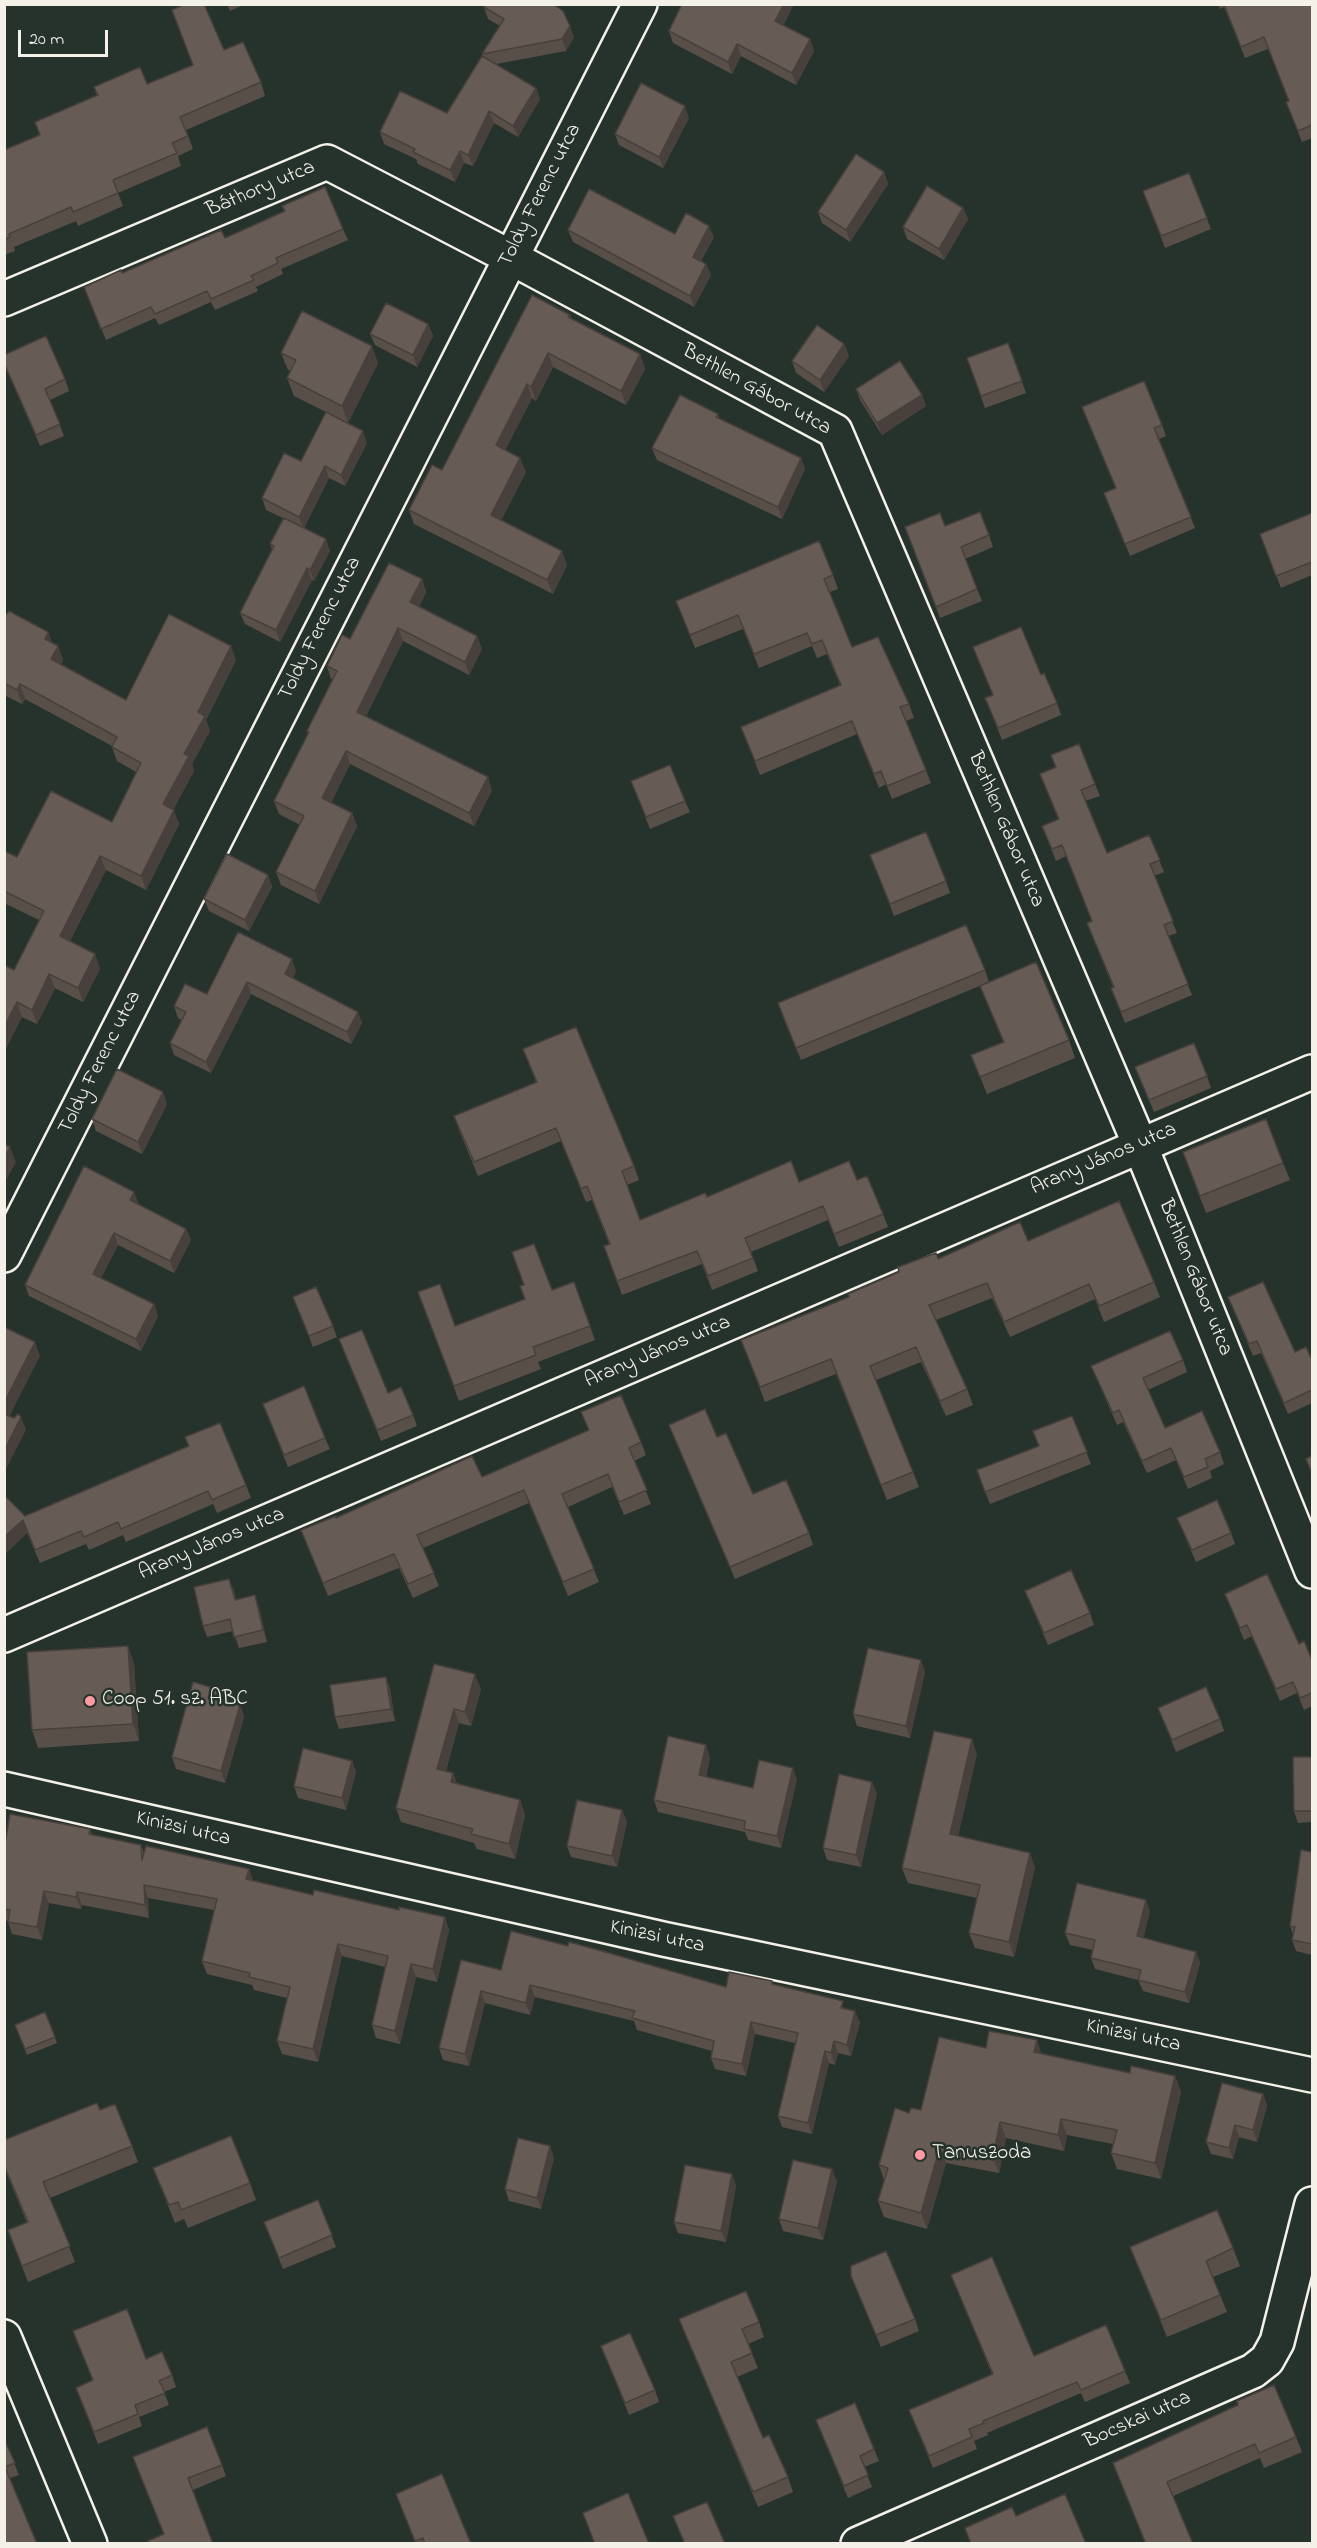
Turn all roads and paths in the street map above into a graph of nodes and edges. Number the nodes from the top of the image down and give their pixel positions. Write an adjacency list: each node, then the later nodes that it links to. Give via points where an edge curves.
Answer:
1 (640, 4): 2 (street, Toldy Ferenc utca)
2 (510, 257): 3 (street, Báthory utca, via 327,162); 5 (street, Bethlen Gábor utca, via 835,431); 6 (street, Toldy Ferenc utca)
3 (4, 298)
4 (1312, 1072): 5 (street, Arany János utca)
5 (1140, 1145): 7 (street, Bethlen Gábor utca); 8 (street, Arany János utca)
6 (4, 1255)
7 (1312, 1571)
8 (4, 1635)
9 (4, 1789): 10 (street, Kinizsi utca, via 663,1939)
10 (1312, 2075)
11 (1312, 2204): 14 (street, Bocskai utca, via 1277,2342 1260,2366)
12 (4, 2337): 13 (street)
13 (90, 2544)
14 (858, 2544)

